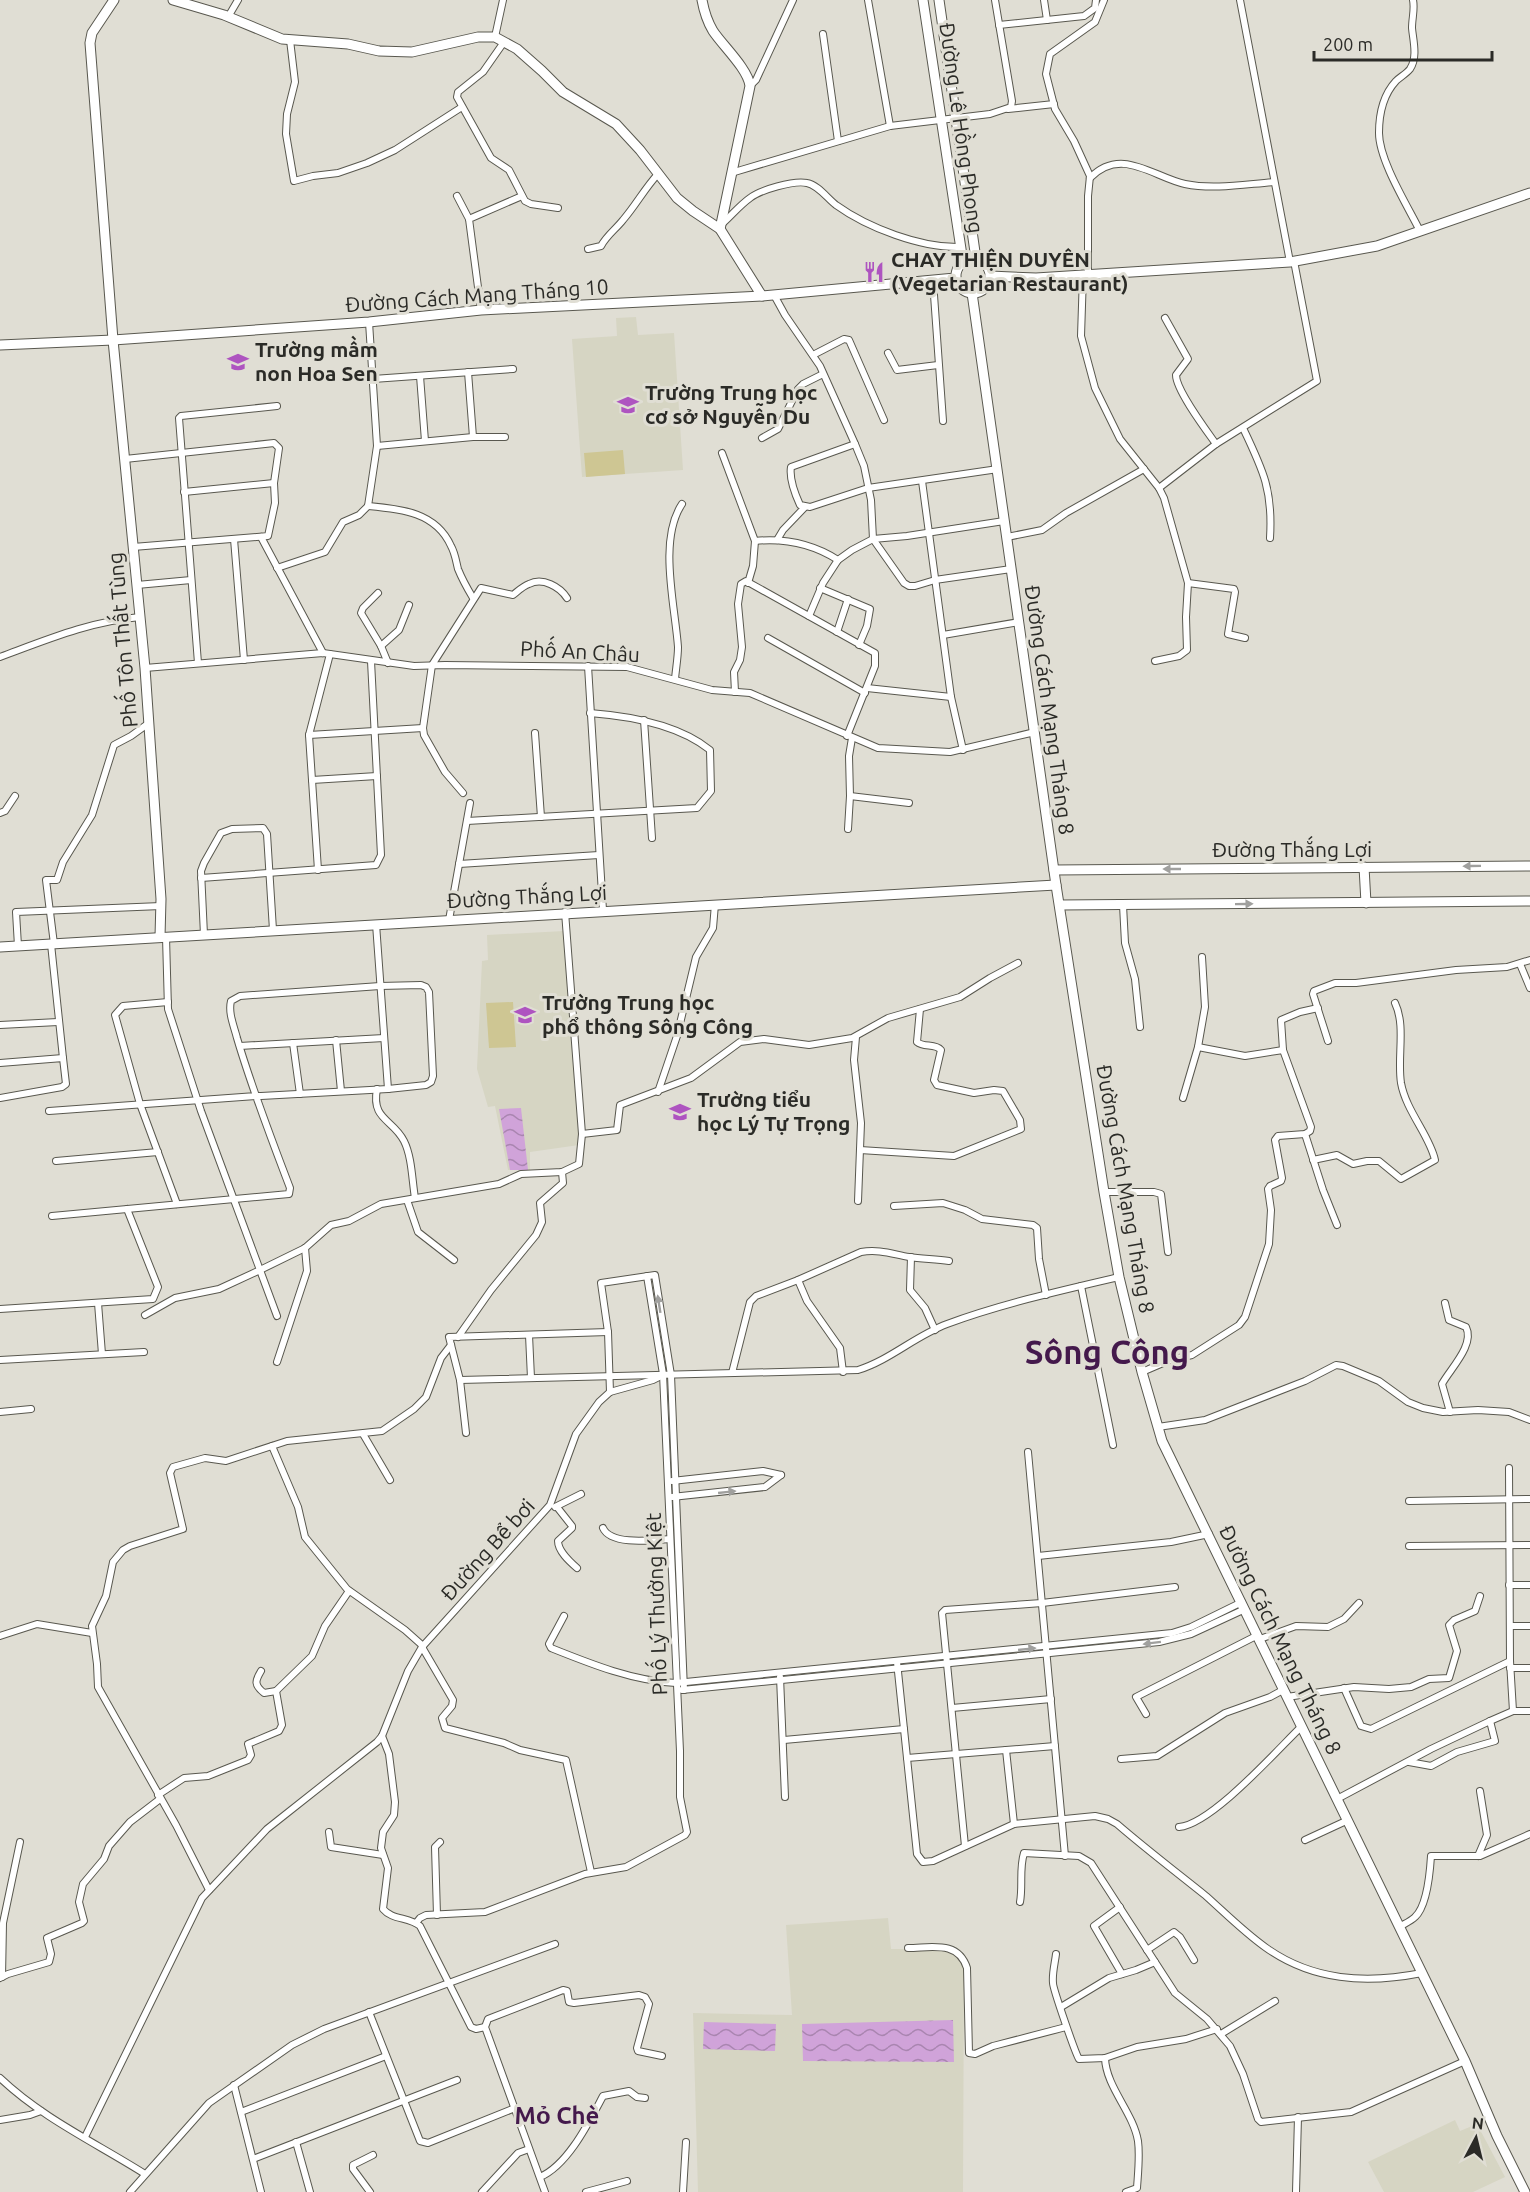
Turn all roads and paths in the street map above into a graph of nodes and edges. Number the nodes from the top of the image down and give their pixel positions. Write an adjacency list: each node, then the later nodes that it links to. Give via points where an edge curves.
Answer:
1 (114, 0): 56 (street, Phố Tôn Thất Tùng, via 92,33 90,43)
2 (173, 0): 16 (street)
3 (238, 0): 16 (street)
4 (504, 0): 20 (street)
5 (702, 0): 22 (street, via 712,30 746,74)
6 (793, 0): 22 (street)
7 (868, 0): 28 (street)
8 (923, 0): 27 (street, Đường Lê Hồng Phong)
9 (939, 0): 26 (street, Đường Lê Hồng Phong)
10 (995, 0): 18 (street)
11 (1044, 0): 17 (street)
12 (1096, 0): 17 (street, via 1095,8 1084,16)
13 (1104, 0): 23 (street, via 1095,22 1050,54 1046,74)
14 (1240, 0): 33 (street)
15 (1413, 0): 40 (street, via 1412,64 1385,97 1379,131 1396,183)
16 (228, 17): 21 (street)
17 (1047, 20): 18 (street)
18 (999, 25): 25 (street, via 1012,101)
19 (823, 34): 29 (street)
20 (500, 39): 21 (street, via 486,36 399,53); 24 (street, via 483,72 458,92); 31 (street, via 517,49 563,92 616,124)
21 (290, 40): 24 (street, via 295,82 286,135 294,181 367,163 395,150)
22 (750, 86): 30 (street)
23 (1054, 104): 25 (street); 32 (street)
24 (462, 107): 36 (street, via 491,158 509,170)
25 (1008, 109): 26 (street)
26 (956, 118): 27 (street); 43 (street, Đường Lê Hồng Phong)
27 (941, 119): 28 (street); 41 (street, Đường Lê Hồng Phong)
28 (890, 126): 29 (street)
29 (838, 141): 30 (street)
30 (731, 173): 39 (street)
31 (658, 174): 39 (street, via 683,203); 42 (street, via 601,246)
32 (1090, 178): 33 (street, via 1106,166 1130,165 1184,184); 46 (street)
33 (1274, 182): 45 (street)
34 (1530, 193): 40 (street)
35 (457, 196): 38 (street)
36 (522, 196): 37 (street, via 531,204); 38 (street)
37 (558, 208)
38 (469, 219): 53 (street)
39 (720, 227): 41 (street, via 753,195 803,182 837,206 886,232 933,246); 52 (street)
40 (1420, 231): 45 (street, via 1377,246)
41 (960, 247): 44 (street, Đường Lê Hồng Phong)
42 (588, 249)
43 (976, 260): 44 (street); 47 (street, via 986,266)
44 (963, 262): 48 (street)
45 (1292, 262): 46 (street); 69 (street, via 1317,381)
46 (1085, 275): 47 (street); 81 (street, via 1081,336 1095,388 1119,439)
47 (990, 276): 50 (street, via 984,289)
48 (955, 278): 49 (street, Đường Cách Mạng Tháng 10); 50 (street, via 961,289)
49 (933, 281): 51 (street, Đường Cách Mạng Tháng 10); 60 (street)
50 (972, 293): 80 (street, Đường Cách Mạng Tháng 8)
51 (774, 295): 52 (street, Đường Cách Mạng Tháng 10); 59 (street)
52 (762, 296): 53 (street, Đường Cách Mạng Tháng 10)
53 (481, 310): 55 (street, Đường Cách Mạng Tháng 10)
54 (1165, 318): 75 (street, via 1188,359 1176,375 1177,381)
55 (369, 322): 56 (street, Đường Cách Mạng Tháng 10); 65 (street)
56 (113, 340): 57 (street, Đường Cách Mạng Tháng 10); 79 (street, Phố Tôn Thất Tùng)
57 (0, 345)
58 (888, 353): 60 (street, via 897,370)
59 (813, 355): 63 (street); 67 (street, via 849,340)
60 (938, 364): 68 (street)
61 (513, 369): 62 (street)
62 (468, 372): 64 (street); 70 (street)
63 (823, 374): 72 (street, via 798,389 778,429); 74 (street)
64 (420, 376): 65 (street); 73 (street)
65 (373, 379): 76 (street)
66 (277, 406): 77 (street, via 181,416)
67 (884, 420)
68 (943, 421)
69 (1244, 428): 75 (street); 94 (street, via 1268,486)
70 (473, 436): 71 (street); 73 (street)
71 (505, 437)
72 (762, 438)
73 (425, 441): 76 (street)
74 (855, 444): 84 (street); 89 (street, via 791,467 798,502)
75 (1216, 444): 85 (street)
76 (377, 446): 88 (street)
77 (180, 453): 79 (street); 83 (street, via 276,444 279,448); 86 (street)
78 (722, 453): 98 (street)
79 (125, 459): 100 (street, Phố Tôn Thất Tùng)
80 (998, 469): 82 (street); 90 (street, Đường Cách Mạng Tháng 8)
81 (1144, 469): 85 (street); 93 (street, via 1042,530)
82 (922, 481): 84 (street); 91 (street)
83 (274, 483): 86 (street); 92 (street, via 275,503 268,536)
84 (868, 488): 89 (street); 96 (street)
85 (1159, 488): 107 (street)
86 (184, 492): 99 (street)
87 (682, 504): 134 (street, via 672,523 670,545 678,648)
88 (368, 506): 102 (street, via 344,522 325,552); 111 (street, via 421,514 435,524 453,549)
89 (805, 507): 97 (street)
90 (1004, 521): 91 (street); 93 (street, Đường Cách Mạng Tháng 8)
91 (929, 532): 96 (street); 105 (street)
92 (261, 537): 95 (street); 102 (street)
93 (1006, 537): 103 (street, Đường Cách Mạng Tháng 8)
94 (1270, 538)
95 (234, 539): 99 (street); 126 (street)
96 (873, 539): 101 (street); 105 (street, via 904,583 915,586)
97 (777, 540): 98 (street); 101 (street, via 814,547)
98 (755, 541): 106 (street)
99 (188, 543): 100 (street); 104 (street)
100 (134, 547): 108 (street, Phố Tôn Thất Tùng)
101 (838, 560): 109 (street)
102 (277, 568): 124 (street)
103 (1011, 569): 105 (street); 117 (street, Đường Cách Mạng Tháng 8)
104 (191, 580): 108 (street); 129 (street)
105 (935, 580): 119 (street)
106 (748, 582): 115 (street); 136 (street, via 741,584 738,597 742,647 734,672)
107 (1188, 583): 121 (street, via 1234,589 1228,634); 128 (street, via 1187,650 1179,656)
108 (137, 585): 116 (street, Phố Tôn Thất Tùng)
109 (820, 588): 113 (street); 115 (street)
110 (378, 592): 123 (street, via 361,613)
111 (473, 598): 112 (street, via 481,588 513,595 527,584 541,582 557,588); 131 (street)
112 (567, 598)
113 (848, 598): 118 (street); 122 (street, via 871,610)
114 (409, 605): 123 (street, via 399,630)
115 (809, 616): 118 (street)
116 (140, 617): 125 (street, via 99,624); 133 (street, Phố Tôn Thất Tùng)
117 (1019, 622): 119 (street); 143 (street, Đường Cách Mạng Tháng 8)
118 (837, 632): 122 (street)
119 (943, 635): 137 (street)
120 (768, 638): 135 (street)
121 (1245, 638)
122 (859, 645): 135 (street, via 876,656)
123 (381, 646): 130 (street)
124 (326, 653): 126 (street, Phố An Châu); 127 (street, Phố An Châu); 145 (street)
125 (0, 657)
126 (244, 660): 129 (street, Phố An Châu)
127 (371, 660): 130 (street, Phố An Châu); 142 (street)
128 (1155, 661)
129 (198, 663): 133 (street, Phố An Châu)
130 (388, 663): 131 (street, Phố An Châu)
131 (432, 665): 132 (street, Phố An Châu); 141 (street)
132 (588, 666): 134 (street, Phố An Châu, via 637,668); 138 (street)
133 (145, 668): 140 (street, Phố Tôn Thất Tùng)
134 (675, 679): 136 (street, Phố An Châu)
135 (866, 691): 137 (street); 146 (street)
136 (735, 692): 146 (street, Phố An Châu, via 757,696)
137 (951, 698): 147 (street)
138 (591, 713): 139 (street); 157 (street)
139 (644, 720): 155 (street); 155 (street, via 710,750 711,791 697,808)
140 (149, 723): 176 (street, Phố Tôn Thất Tùng); 178 (street, via 114,745 92,815 63,862 57,880 46,880)
141 (423, 729): 142 (street); 150 (street, via 441,766)
142 (375, 731): 145 (street); 148 (street)
143 (1035, 732): 147 (street, Phố An Châu); 167 (street, Đường Cách Mạng Tháng 8)
144 (535, 733): 158 (street)
145 (309, 735): 149 (street)
146 (850, 737): 147 (street, Phố An Châu, via 889,750); 152 (street)
147 (963, 750)
148 (377, 776): 149 (street); 166 (street, via 381,855 378,862)
149 (312, 780): 166 (street)
150 (463, 793)
151 (15, 796): 156 (street)
152 (850, 796): 154 (street); 160 (street)
153 (470, 803): 159 (street)
154 (909, 803)
155 (650, 811): 157 (street); 161 (street)
156 (0, 813)
157 (597, 814): 158 (street); 162 (street)
158 (541, 817): 159 (street)
159 (467, 821): 163 (street)
160 (848, 829)
161 (652, 838)
162 (599, 855): 163 (street); 177 (street)
163 (459, 864): 180 (street)
164 (1530, 866): 165 (street, Đường Thắng Lợi, one-way to 165)
165 (1364, 867): 167 (street, Đường Thắng Lợi, one-way to 167); 172 (street)
166 (318, 870): 168 (street)
167 (1054, 870): 170 (street, Đường Cách Mạng Tháng 8)
168 (268, 874): 169 (street); 169 (street, via 266,830 259,827 232,829 218,837); 182 (street)
169 (201, 878): 183 (street)
170 (1056, 885): 173 (street, Đường Thắng Lợi); 174 (street, Đường Cách Mạng Tháng 8)
171 (1530, 901): 172 (street)
172 (1366, 903): 175 (street, one-way to 172)
173 (715, 904): 177 (street, Đường Thắng Lợi); 214 (street, via 712,928 696,957 677,1036)
174 (1059, 905): 175 (street); 229 (street, Đường Cách Mạng Tháng 8)
175 (1123, 905): 200 (street, via 1126,950 1135,979)
176 (160, 906): 178 (street); 184 (street, Phố Tôn Thất Tùng)
177 (603, 910): 179 (street, Đường Thắng Lợi)
178 (50, 911): 185 (street); 186 (street, via 16,912)
179 (565, 912): 180 (street, Đường Thắng Lợi); 222 (street)
180 (449, 920): 181 (street, Đường Thắng Lợi)
181 (376, 924): 182 (street, Đường Thắng Lợi); 192 (street)
182 (273, 930): 183 (street, Đường Thắng Lợi)
183 (204, 935): 184 (street, Đường Thắng Lợi)
184 (163, 937): 185 (street, Đường Thắng Lợi); 194 (street)
185 (52, 944): 186 (street, Đường Thắng Lợi); 198 (street)
186 (18, 946): 187 (street, Đường Thắng Lợi)
187 (0, 947)
188 (1202, 957): 207 (street, via 1205,1007)
189 (1530, 960): 191 (street)
190 (1018, 963): 197 (street, via 960,997)
191 (1520, 964): 193 (street); 196 (street, via 1335,983 1313,992)
192 (380, 986): 202 (street); 206 (street, via 235,998 230,1011); 212 (street, via 421,985 429,992 431,1082)
193 (1530, 988)
194 (168, 1002): 219 (street); 220 (street, via 123,1006 115,1016)
195 (1395, 1003): 226 (street, via 1404,1095 1435,1160 1401,1179 1379,1161 1353,1164 1337,1155)
196 (1318, 1008): 204 (street); 208 (street, via 1281,1019)
197 (920, 1009): 201 (street, via 888,1018); 224 (street, via 917,1042 941,1050 933,1080 937,1085 974,1093 1003,1091 1021,1129 954,1156)
198 (58, 1022): 199 (street); 209 (street)
199 (0, 1026)
200 (1140, 1027)
201 (856, 1036): 214 (street, via 809,1044 764,1039 740,1042 697,1075); 224 (street)
202 (384, 1038): 203 (street); 212 (street)
203 (336, 1040): 205 (street); 213 (street)
204 (1328, 1041)
205 (293, 1043): 206 (street); 215 (street)
206 (240, 1046): 216 (street)
207 (1198, 1047): 208 (street, via 1245,1056); 218 (street)
208 (1283, 1050): 223 (street, via 1311,1121 1310,1131)
209 (63, 1058): 210 (street); 217 (street, via 66,1085)
210 (0, 1063)
211 (377, 1089): 212 (street); 213 (street); 230 (street, via 377,1110 405,1142)
212 (388, 1089)
213 (341, 1091): 215 (street)
214 (658, 1092): 222 (street, via 620,1105 617,1130)
215 (300, 1094): 216 (street)
216 (256, 1096): 219 (street); 231 (street, via 289,1194)
217 (0, 1098)
218 (1183, 1098)
219 (198, 1100): 220 (street); 231 (street)
220 (140, 1104): 221 (street); 225 (street)
221 (49, 1111)
222 (582, 1134): 228 (street, via 579,1164)
223 (1305, 1134): 226 (street); 265 (street, via 1278,1136 1275,1140 1282,1180 1269,1187 1269,1244 1243,1321 1192,1355)
224 (860, 1150): 233 (street)
225 (158, 1152): 227 (street); 234 (street)
226 (1313, 1160): 238 (street)
227 (56, 1161)
228 (562, 1172): 230 (street, via 521,1174 499,1184); 258 (street, via 562,1183 540,1203 542,1222 537,1235)
229 (1104, 1192): 240 (street, via 1161,1194); 246 (street, Đường Cách Mạng Tháng 8)
230 (415, 1198): 232 (street)
231 (234, 1199): 234 (street); 244 (street)
232 (407, 1200): 239 (street, via 381,1204 349,1221 331,1225); 242 (street, via 418,1232)
233 (858, 1201)
234 (177, 1204): 236 (street)
235 (894, 1206): 249 (street, via 943,1203 982,1219 1033,1225 1037,1228)
236 (128, 1209): 237 (street); 250 (street, via 158,1287 153,1299)
237 (52, 1216)
238 (1337, 1225)
239 (305, 1248): 244 (street); 263 (street, via 307,1271)
240 (1168, 1252)
241 (911, 1257): 243 (street); 247 (street, via 872,1250 861,1252); 255 (street, via 910,1290 925,1308)
242 (454, 1260)
243 (949, 1261)
244 (260, 1270): 253 (street, via 219,1289 175,1298); 254 (street)
245 (647, 1276): 256 (street, via 601,1283); 267 (street); 267 (street, one-way to 245, via 655,1275)
246 (1119, 1277): 248 (street); 265 (street, Đường Cách Mạng Tháng 8)
247 (798, 1280): 264 (street, via 807,1301 840,1348); 266 (street, via 750,1302)
248 (1081, 1286): 249 (street); 279 (street)
249 (1046, 1294): 255 (street)
250 (98, 1303): 252 (street); 261 (street)
251 (1446, 1303): 274 (street, via 1449,1320 1468,1331 1462,1356 1442,1384)
252 (0, 1309)
253 (145, 1315)
254 (277, 1316)
255 (935, 1330): 264 (street, via 873,1365)
256 (608, 1332): 257 (street); 268 (street)
257 (529, 1335): 258 (street); 269 (street)
258 (458, 1337): 259 (street, via 449,1337)
259 (451, 1345): 270 (street); 278 (street, via 421,1403 388,1428)
260 (144, 1352): 261 (street)
261 (102, 1354): 262 (street)
262 (0, 1360)
263 (277, 1362)
264 (843, 1372): 266 (street)
265 (1142, 1372): 276 (street, Đường Cách Mạng Tháng 8)
266 (732, 1373): 267 (street)
267 (667, 1375): 268 (street); 271 (street); 284 (street, Phố Lý Thường Kiệt)
268 (610, 1376): 269 (street); 271 (street)
269 (531, 1378): 270 (street)
270 (460, 1380): 277 (street)
271 (610, 1392): 290 (street, Đường Bể bơi, via 576,1434)
272 (31, 1409): 273 (street)
273 (0, 1412)
274 (1450, 1412): 275 (street, via 1509,1412); 276 (street, via 1415,1405 1379,1381 1336,1365 1305,1382 1205,1420)
275 (1530, 1420)
276 (1158, 1427): 292 (street, Đường Cách Mạng Tháng 8)
277 (466, 1433)
278 (363, 1434): 280 (street, via 296,1439); 283 (street)
279 (1113, 1445)
280 (272, 1446): 302 (street, via 298,1507 305,1537); 310 (street, via 226,1461 205,1458 170,1469 183,1528 130,1546 117,1556)
281 (1028, 1452): 297 (street)
282 (1509, 1468): 287 (street)
283 (390, 1480)
284 (672, 1481): 286 (street, Phố Lý Thường Kiệt); 286 (street, one-way to 284, via 765,1487 781,1475 763,1471)
285 (581, 1494): 290 (street)
286 (672, 1497): 293 (street, Phố Lý Thường Kiệt); 321 (street, Phố Lý Thường Kiệt)
287 (1509, 1499): 288 (street); 289 (street); 296 (street)
288 (1530, 1499)
289 (1409, 1501)
290 (553, 1506): 298 (street, via 572,1526 558,1545); 313 (street, Đường Bể bơi)
291 (603, 1528): 293 (street, via 608,1534 628,1540)
292 (1209, 1534): 297 (street, via 1171,1542); 306 (street, Đường Cách Mạng Tháng 8)
293 (670, 1539): 321 (street, Phố Lý Thường Kiệt)
294 (1530, 1545): 296 (street)
295 (1409, 1546): 296 (street)
296 (1509, 1546): 299 (street)
297 (1038, 1556): 304 (street)
298 (577, 1568)
299 (1509, 1585): 300 (street); 308 (street)
300 (1530, 1585)
301 (1174, 1587): 304 (street)
302 (349, 1591): 313 (street, via 405,1630); 323 (street, via 325,1626 312,1656)
303 (1480, 1596): 322 (street, via 1475,1611 1449,1625 1457,1651 1449,1678 1429,1679 1396,1689)
304 (1042, 1603): 314 (street); 315 (street, via 945,1610 941,1616)
305 (1359, 1603): 312 (street, via 1344,1619 1328,1627 1296,1626)
306 (1244, 1606): 312 (street, Đường Cách Mạng Tháng 8); 314 (street, via 1178,1631)
307 (564, 1616): 321 (street, via 549,1644 551,1648 643,1680)
308 (1510, 1626): 309 (street); 317 (street)
309 (1530, 1626)
310 (92, 1633): 311 (street, via 37,1624); 342 (street, via 98,1687)
311 (0, 1636)
312 (1259, 1637): 324 (street, Đường Cách Mạng Tháng 8); 329 (street, via 1136,1697)
313 (422, 1647): 333 (street, Đường Bể bơi); 358 (street, via 453,1700 442,1718 445,1728 566,1760)
314 (1046, 1651): 315 (street); 325 (street)
315 (947, 1661): 316 (street); 326 (street)
316 (897, 1665): 320 (street); 332 (street)
317 (1510, 1665): 318 (street); 322 (street, via 1371,1729 1361,1726); 327 (street)
318 (1530, 1668)
319 (261, 1671): 323 (street, via 255,1684 264,1693)
320 (780, 1677): 321 (street); 334 (street)
321 (680, 1687): 358 (street, Phố Lý Thường Kiệt, via 680,1797 687,1832 632,1865)
322 (1344, 1688): 324 (street)
323 (276, 1691): 342 (street, via 281,1729 249,1744 248,1760 208,1776 184,1778)
324 (1285, 1694): 331 (street, Đường Cách Mạng Tháng 8); 339 (street, via 1225,1713 1157,1756)
325 (1051, 1699): 326 (street); 335 (street)
326 (952, 1708): 337 (street)
327 (1513, 1711): 328 (street); 330 (street)
328 (1530, 1711)
329 (1146, 1714)
330 (1490, 1721): 340 (street); 340 (street, via 1495,1741 1457,1752 1431,1766)
331 (1302, 1726): 344 (street, Đường Cách Mạng Tháng 8); 348 (street, via 1229,1797 1191,1825)
332 (904, 1729): 334 (street); 338 (street)
333 (382, 1736): 355 (street, via 389,1754 395,1802 394,1815 382,1832); 359 (street, via 267,1829)
334 (784, 1740): 343 (street)
335 (1055, 1746): 336 (street); 345 (street)
336 (1006, 1750): 337 (street); 347 (street)
337 (957, 1754): 338 (street); 354 (street)
338 (907, 1758): 354 (street, via 919,1858 933,1862)
339 (1121, 1759)
340 (1409, 1762): 344 (street)
341 (1480, 1791): 357 (street, via 1487,1834)
342 (159, 1797): 359 (street); 373 (street, via 109,1846 104,1859 83,1884 79,1902 84,1920 47,1938 49,1962)
343 (785, 1797)
344 (1337, 1799): 346 (street, Đường Cách Mạng Tháng 8)
345 (1061, 1818): 347 (street); 356 (street); 371 (street, via 1095,1816 1117,1824 1255,1939 1296,1965 1337,1978 1373,1980)
346 (1346, 1821): 351 (street); 364 (street, Đường Cách Mạng Tháng 8)
347 (1014, 1824): 354 (street)
348 (1179, 1827)
349 (329, 1832): 355 (street, via 331,1847)
350 (1530, 1834): 357 (street)
351 (1305, 1840)
352 (20, 1842): 373 (street, via 3,1923)
353 (440, 1842): 362 (street, via 435,1847)
354 (965, 1846)
355 (383, 1855): 363 (street, via 388,1868 383,1909)
356 (1065, 1856): 360 (street, via 1024,1853); 361 (street, via 1079,1856 1090,1863)
357 (1478, 1856): 364 (street, via 1431,1856 1421,1908)
358 (591, 1872): 362 (street, via 485,1912)
359 (209, 1890): 395 (street, via 196,1907)
360 (1020, 1902)
361 (1120, 1907): 367 (street); 372 (street, via 1094,1926)
362 (437, 1915): 363 (street, via 423,1916)
363 (416, 1923): 374 (street)
364 (1399, 1927): 371 (street, Đường Cách Mạng Tháng 8)
365 (555, 1944): 374 (street)
366 (908, 1948): 379 (street, via 948,1948 964,1959 969,2053)
367 (1148, 1950): 369 (street, via 1174,1932); 370 (street)
368 (1056, 1954): 376 (street, via 1052,1982)
369 (1194, 1960)
370 (1155, 1962): 372 (street); 380 (street, via 1175,1993)
371 (1422, 1973): 384 (street, Đường Cách Mạng Tháng 8)
372 (1122, 1974): 376 (street)
373 (1, 1977)
374 (446, 1978): 377 (street); 378 (street, via 471,2026)
375 (1275, 2001): 380 (street)
376 (1061, 2007): 379 (street)
377 (369, 2012): 381 (street); 387 (street, via 299,2041)
378 (485, 2027): 382 (street, via 491,2017 563,1990 568,1993 568,2002 574,2003 639,1995 649,2004 638,2051); 390 (street)
379 (1066, 2027): 383 (street, via 1078,2058)
380 (1219, 2032): 383 (street, via 1137,2047); 393 (street, via 1238,2060 1259,2121)
381 (386, 2056): 389 (street); 392 (street)
382 (662, 2056)
383 (1105, 2058): 412 (street, via 1138,2141 1137,2188)
384 (1465, 2061): 393 (street, via 1351,2112); 414 (street, Đường Cách Mạng Tháng 8)
385 (0, 2078): 391 (street)
386 (457, 2080): 389 (street)
387 (234, 2085): 392 (street); 401 (street, via 202,2109)
388 (645, 2098): 402 (street, via 629,2091 603,2096 580,2137 550,2173)
389 (403, 2100): 390 (street, via 420,2140 428,2143); 396 (street)
390 (515, 2108): 398 (street)
391 (41, 2111): 394 (street); 395 (street)
392 (241, 2112): 400 (street)
393 (1298, 2117): 413 (street)
394 (0, 2120)
395 (85, 2137): 401 (street)
396 (296, 2142): 400 (street); 406 (street)
397 (686, 2142): 411 (street)
398 (529, 2149): 402 (street); 408 (street, via 518,2153)
399 (373, 2155): 407 (street, via 353,2165)
400 (253, 2159): 405 (street)
401 (145, 2174): 404 (street)
402 (540, 2177): 409 (street)
403 (627, 2181): 410 (street)
404 (130, 2192)
405 (261, 2192)
406 (310, 2192)
407 (370, 2192)
408 (482, 2192)
409 (545, 2192)
410 (586, 2192)
411 (683, 2192)
412 (1126, 2192)
413 (1296, 2192)
414 (1525, 2192)

